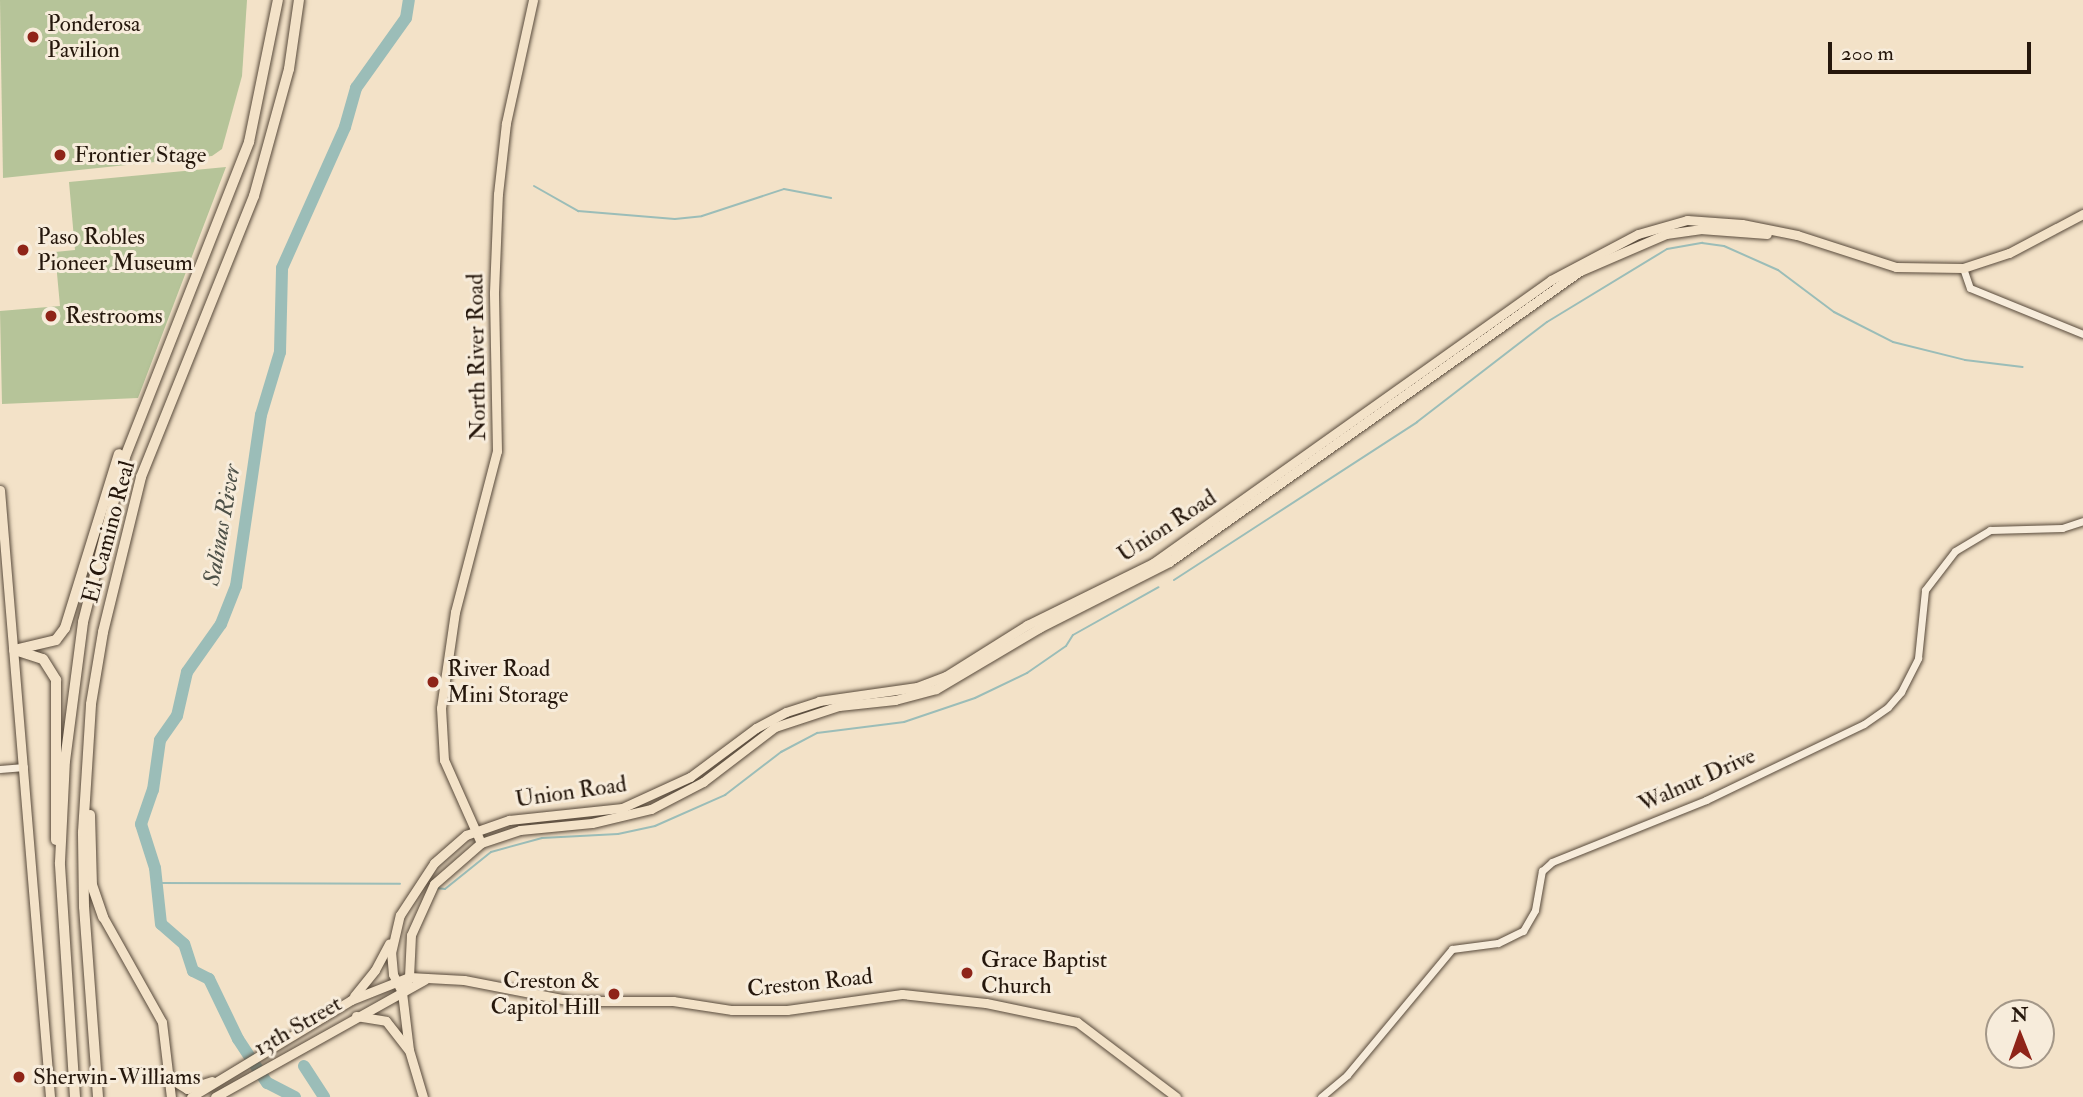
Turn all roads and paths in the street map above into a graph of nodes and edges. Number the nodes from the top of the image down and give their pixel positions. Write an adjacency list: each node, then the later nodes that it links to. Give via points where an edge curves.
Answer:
1 (278, 0): 8 (highway, El Camino Real, via 249,142)
2 (299, 0): 14 (highway, El Camino Real, via 289,69 254,196 171,396 129,518 96,669)
3 (533, 0): 15 (main road, North River Road, via 506,123 498,194 494,292 497,451 453,622 441,708 444,760)
4 (2083, 214): 6 (main road, Union Road, via 2009,253)
5 (1811, 240): 6 (main road, Union Road, via 1896,267); 15 (main road, Union Road, via 1777,230 1687,220 1639,234 1551,280 1153,563 1027,625 953,672 917,687 819,701 786,712 756,728 690,777 622,808 509,820); 16 (main road, Union Road, via 1700,229 1642,241 1557,287 1169,562 1039,628 965,674 916,696 839,706 775,727 703,782 651,809 592,823 520,830)
6 (1963, 268): 7 (street, via 1970,288)
7 (2083, 334)
8 (162, 359): 11 (highway, via 153,368 121,450 65,628 56,640); 17 (highway, El Camino Real, via 117,485 85,609 69,712)
9 (0, 490): 11 (main road)
10 (2083, 521): 37 (street, Walnut Drive, via 2041,530 1990,530 1955,551 1925,590 1918,658 1888,707 1864,724 1706,800 1552,862 1542,871 1535,910 1523,932 1498,943 1452,949 1347,1075)
11 (14, 650): 12 (main road); 17 (highway, via 43,659 56,680 55,830)
12 (24, 767): 13 (street); 29 (main road)
13 (0, 769)
14 (85, 769): 18 (highway, via 92,885); 31 (highway, El Camino Real, via 83,907)
15 (474, 830): 16 (main road, North River Road); 19 (main road, via 434,863)
16 (481, 843): 20 (main road, via 445,872 423,901 411,935)
17 (60, 862): 30 (highway, El Camino Real)
18 (103, 917): 27 (main road, via 162,1022)
19 (394, 929): 22 (main road); 24 (main road, via 375,970)
20 (409, 977): 21 (main road, Creston Road); 22 (main road, Creston Road); 23 (main road)
21 (424, 980): 23 (main road, Creston Road); 36 (main road, Creston Road, via 464,980 572,1001 698,1002 756,1011 880,995 963,999 1077,1022)
22 (395, 981): 23 (main road); 24 (main road, Creston Road)
23 (402, 992): 25 (main road, 13th Street); 26 (main road)
24 (348, 1001): 28 (main road, 13th Street)
25 (354, 1016): 26 (main road, via 386,1021); 34 (main road, 13th Street)
26 (409, 1050): 35 (main road)
27 (169, 1078): 28 (main road, via 183,1088); 32 (main road)
28 (209, 1084): 33 (main road, 13th Street)
29 (50, 1097)
30 (75, 1097)
31 (98, 1097)
32 (171, 1097)
33 (191, 1097)
34 (215, 1097)
35 (423, 1097)
36 (1176, 1097)
37 (1321, 1097)

